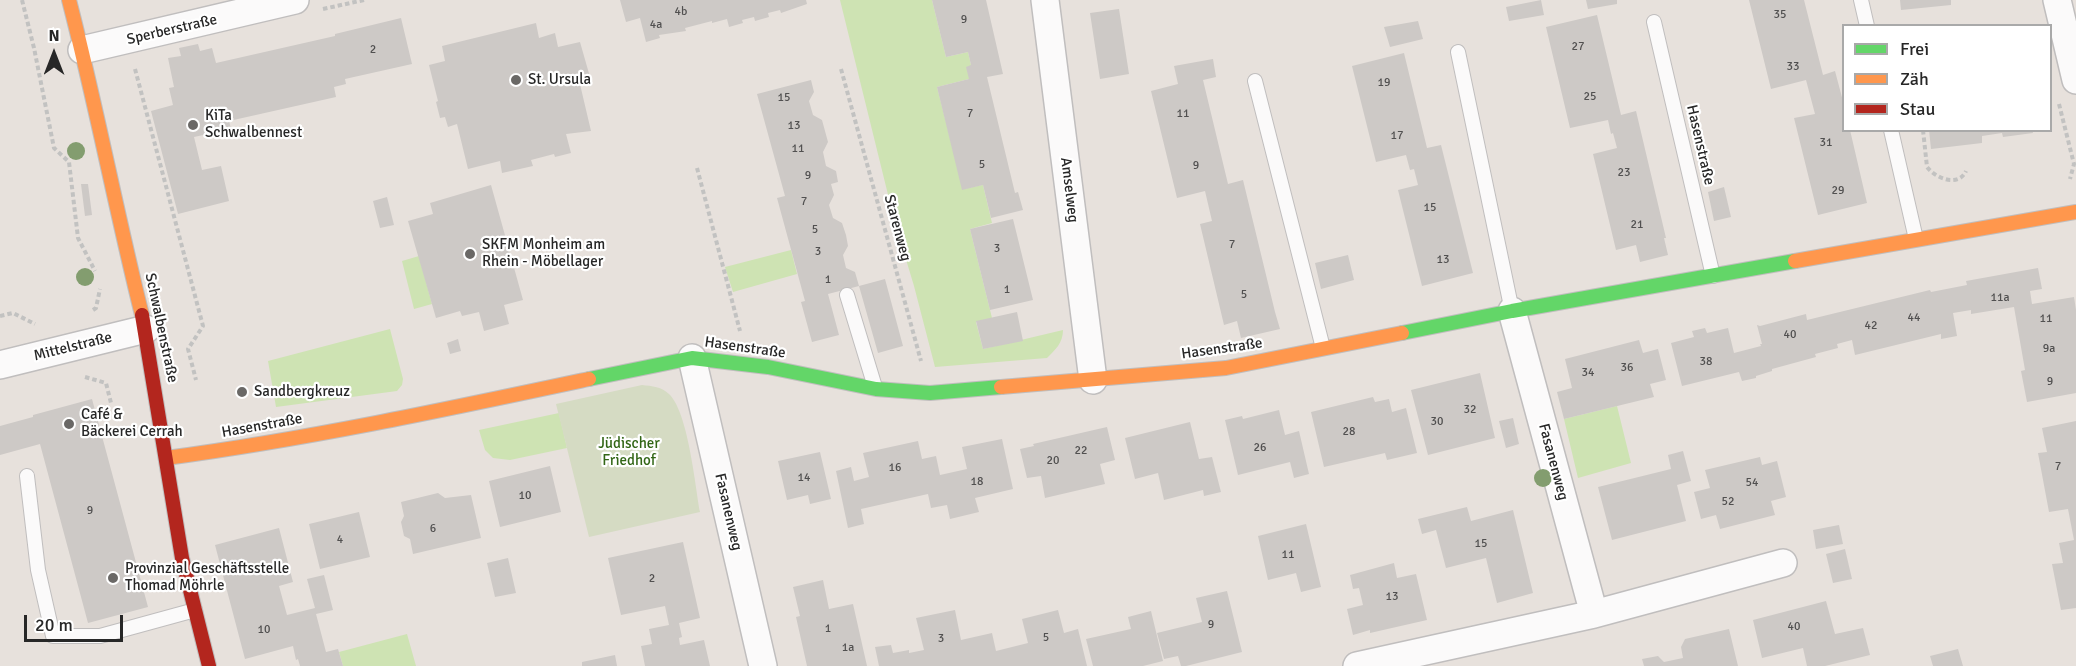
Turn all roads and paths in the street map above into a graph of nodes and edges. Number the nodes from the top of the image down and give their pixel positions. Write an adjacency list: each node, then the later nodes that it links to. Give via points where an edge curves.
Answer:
1 (22, 0): 22 (path, via 54,148 69,162 78,238)
2 (69, 0): 10 (street, Schwalbenstraße)
3 (364, 0): 7 (path)
4 (1045, 0): 35 (street, Amselweg)
5 (1861, 0): 9 (lane)
6 (2057, 0): 14 (street)
7 (305, 6): 10 (street, Sperberstraße)
8 (1654, 22): 23 (lane, Hasenstraße)
9 (1867, 24)
10 (82, 50): 28 (street, Schwalbenstraße)
11 (1458, 52): 26 (lane)
12 (134, 67): 34 (path, via 203,326 188,349)
13 (841, 69): 37 (path, Starenweg)
14 (2076, 78)
15 (1255, 81): 29 (lane)
16 (1891, 132): 21 (lane)
17 (1923, 132): 19 (path, via 1931,172 1957,181)
18 (697, 168): 31 (path)
19 (1966, 171)
20 (2076, 212): 21 (street, Hasenstraße)
21 (1916, 239): 23 (street, Hasenstraße)
22 (96, 274)
23 (1713, 276): 26 (street, Hasenstraße)
24 (101, 283): 27 (path, via 96,308)
25 (847, 295): 36 (lane)
26 (1512, 311): 29 (street, Hasenstraße); 43 (street, Fasanenweg)
27 (89, 313)
28 (146, 329): 32 (street, Mittelstraße); 39 (street, Schwalbenstraße)
29 (1323, 348): 35 (street, Hasenstraße, via 1226,368)
30 (692, 357): 31 (street, Hasenstraße); 39 (street, Hasenstraße, via 427,413); 45 (street, Fasanenweg)
31 (749, 364): 36 (street, Hasenstraße)
32 (0, 365)
33 (80, 375): 38 (path, via 106,383)
34 (196, 380)
35 (1093, 380): 37 (street, Hasenstraße)
36 (876, 389): 37 (street, Hasenstraße)
37 (930, 393)
38 (111, 404)
39 (166, 458): 42 (street, Schwalbenstraße, via 182,558)
40 (27, 476): 42 (lane, via 38,570 53,636 100,636)
41 (1783, 563): 43 (street)
42 (195, 610): 44 (street, Schwalbenstraße)
43 (1594, 614): 46 (street)
44 (209, 666)
45 (763, 666)
46 (1357, 666)

